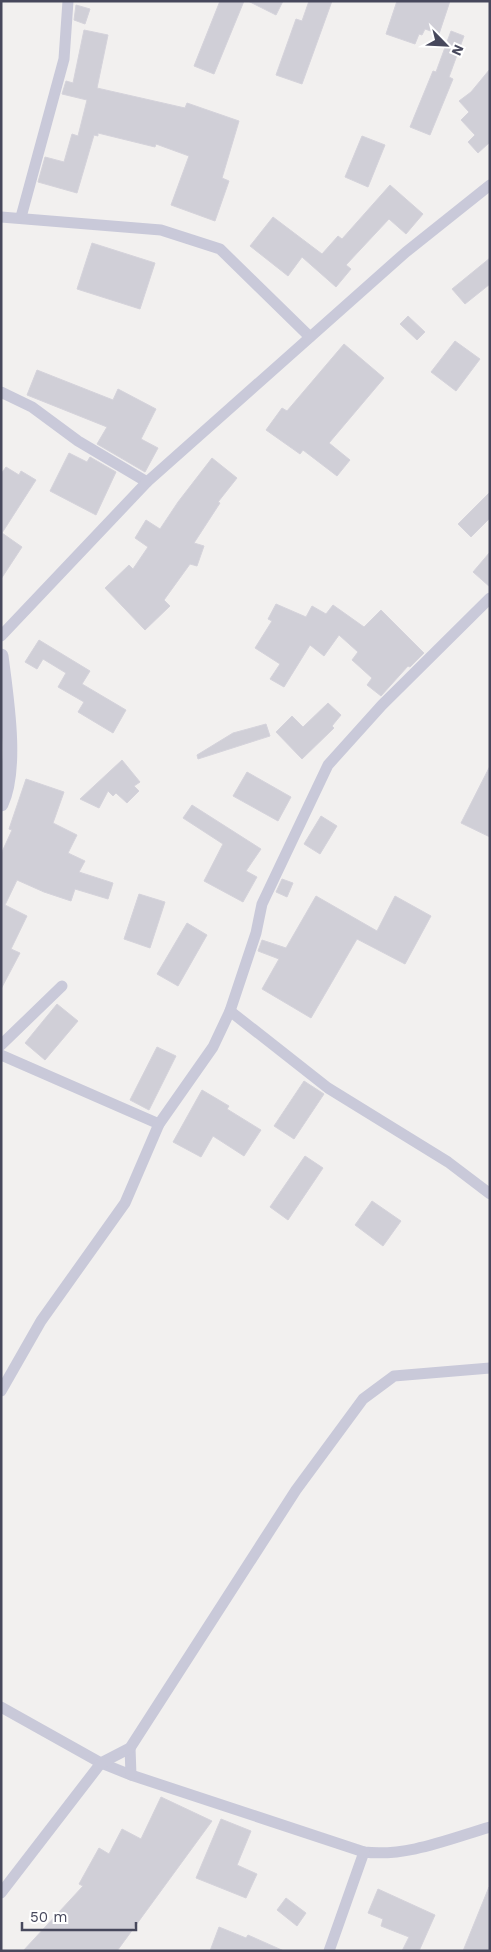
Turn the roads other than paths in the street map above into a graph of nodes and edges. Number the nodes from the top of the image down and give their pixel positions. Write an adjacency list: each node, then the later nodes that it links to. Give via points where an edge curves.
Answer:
1 (68, 1): 4 (street, via 64,58)
2 (490, 185): 5 (street, via 406,252)
3 (1, 217): 4 (street)
4 (21, 217): 5 (street, via 162,230 220,249)
5 (310, 337): 7 (street)
6 (1, 392): 7 (street, via 32,407 78,441)
7 (147, 482): 9 (street)
8 (490, 598): 13 (street, via 382,705 328,765 262,904 256,933)
9 (1, 636)
10 (1, 656): 11 (street, via 10,760)
11 (1, 804)
12 (62, 986): 14 (street)
13 (230, 1011): 16 (street, via 213,1047); 17 (street, via 328,1088 448,1162)
14 (1, 1045)
15 (1, 1055): 16 (street)
16 (159, 1124): 19 (street, via 125,1203 40,1322)
17 (490, 1194)
18 (490, 1368): 21 (street, via 394,1376 363,1399 290,1498)
19 (1, 1391)
20 (1, 1707): 22 (street)
21 (130, 1748): 22 (street); 23 (street)
22 (101, 1763): 23 (street); 26 (street)
23 (131, 1775): 25 (street)
24 (490, 1827): 25 (street, via 405,1852)
25 (364, 1852): 27 (street)
26 (1, 1893)
27 (329, 1951)

